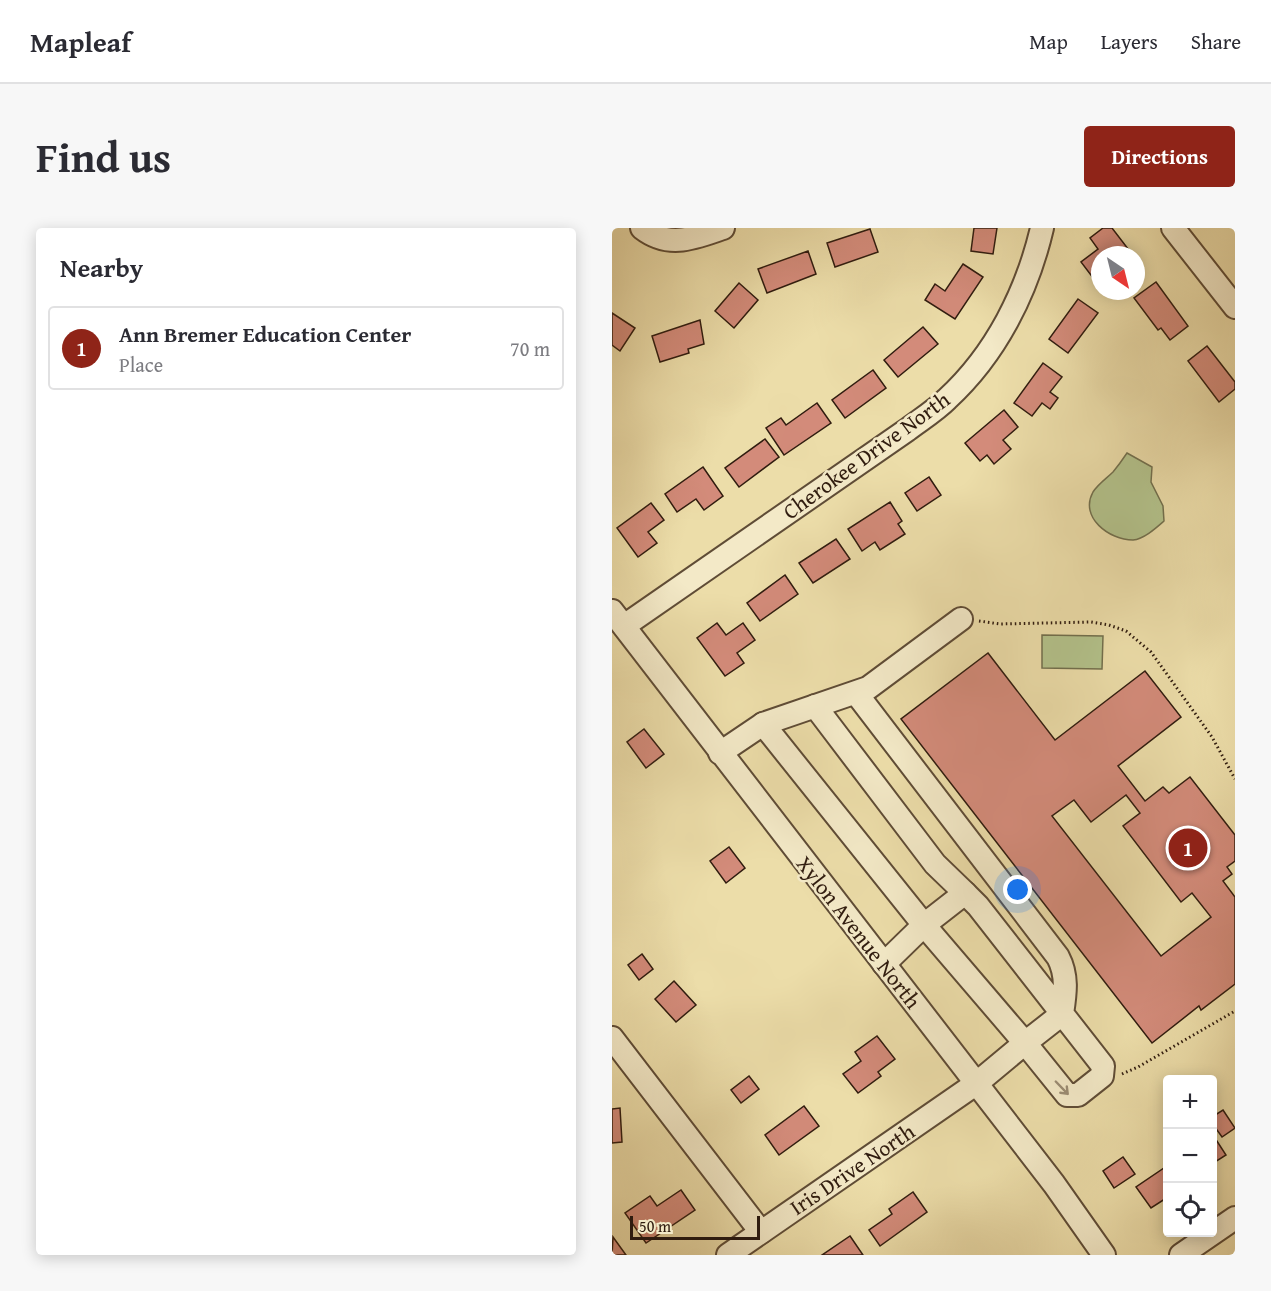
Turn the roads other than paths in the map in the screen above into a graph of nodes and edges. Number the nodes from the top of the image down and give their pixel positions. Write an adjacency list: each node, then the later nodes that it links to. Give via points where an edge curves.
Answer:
1 (642, 228): 2 (street, via 661,239 682,241)
2 (723, 228)
3 (1042, 228): 6 (street, Cherokee Drive North, via 1027,277 1007,322 979,363 947,399 907,430)
4 (1173, 228): 5 (street)
5 (1235, 307)
6 (618, 618): 11 (street, Xylon Avenue North)
7 (961, 619): 8 (street)
8 (856, 693): 9 (street); 15 (street, via 1059,957 1065,976)
9 (815, 706): 10 (street); 12 (street, via 935,864)
10 (763, 724): 11 (street); 13 (street)
11 (720, 753): 14 (street, Xylon Avenue North)
12 (965, 893): 13 (street); 15 (street)
13 (924, 925): 14 (street); 17 (street)
14 (884, 964): 18 (street, Xylon Avenue North)
15 (1062, 1014): 17 (street, Iris Drive North); 17 (street, one-way to 15, via 1067,1095 1078,1095 1102,1076 1103,1066)
16 (612, 1038): 20 (street)
17 (1025, 1043): 18 (street, Iris Drive North)
18 (977, 1083): 20 (street, Iris Drive North); 22 (street, Xylon Avenue North)
19 (1235, 1218): 23 (street)
20 (761, 1232): 21 (street, Iris Drive North)
21 (728, 1255)
22 (1104, 1255)
23 (1181, 1255)

